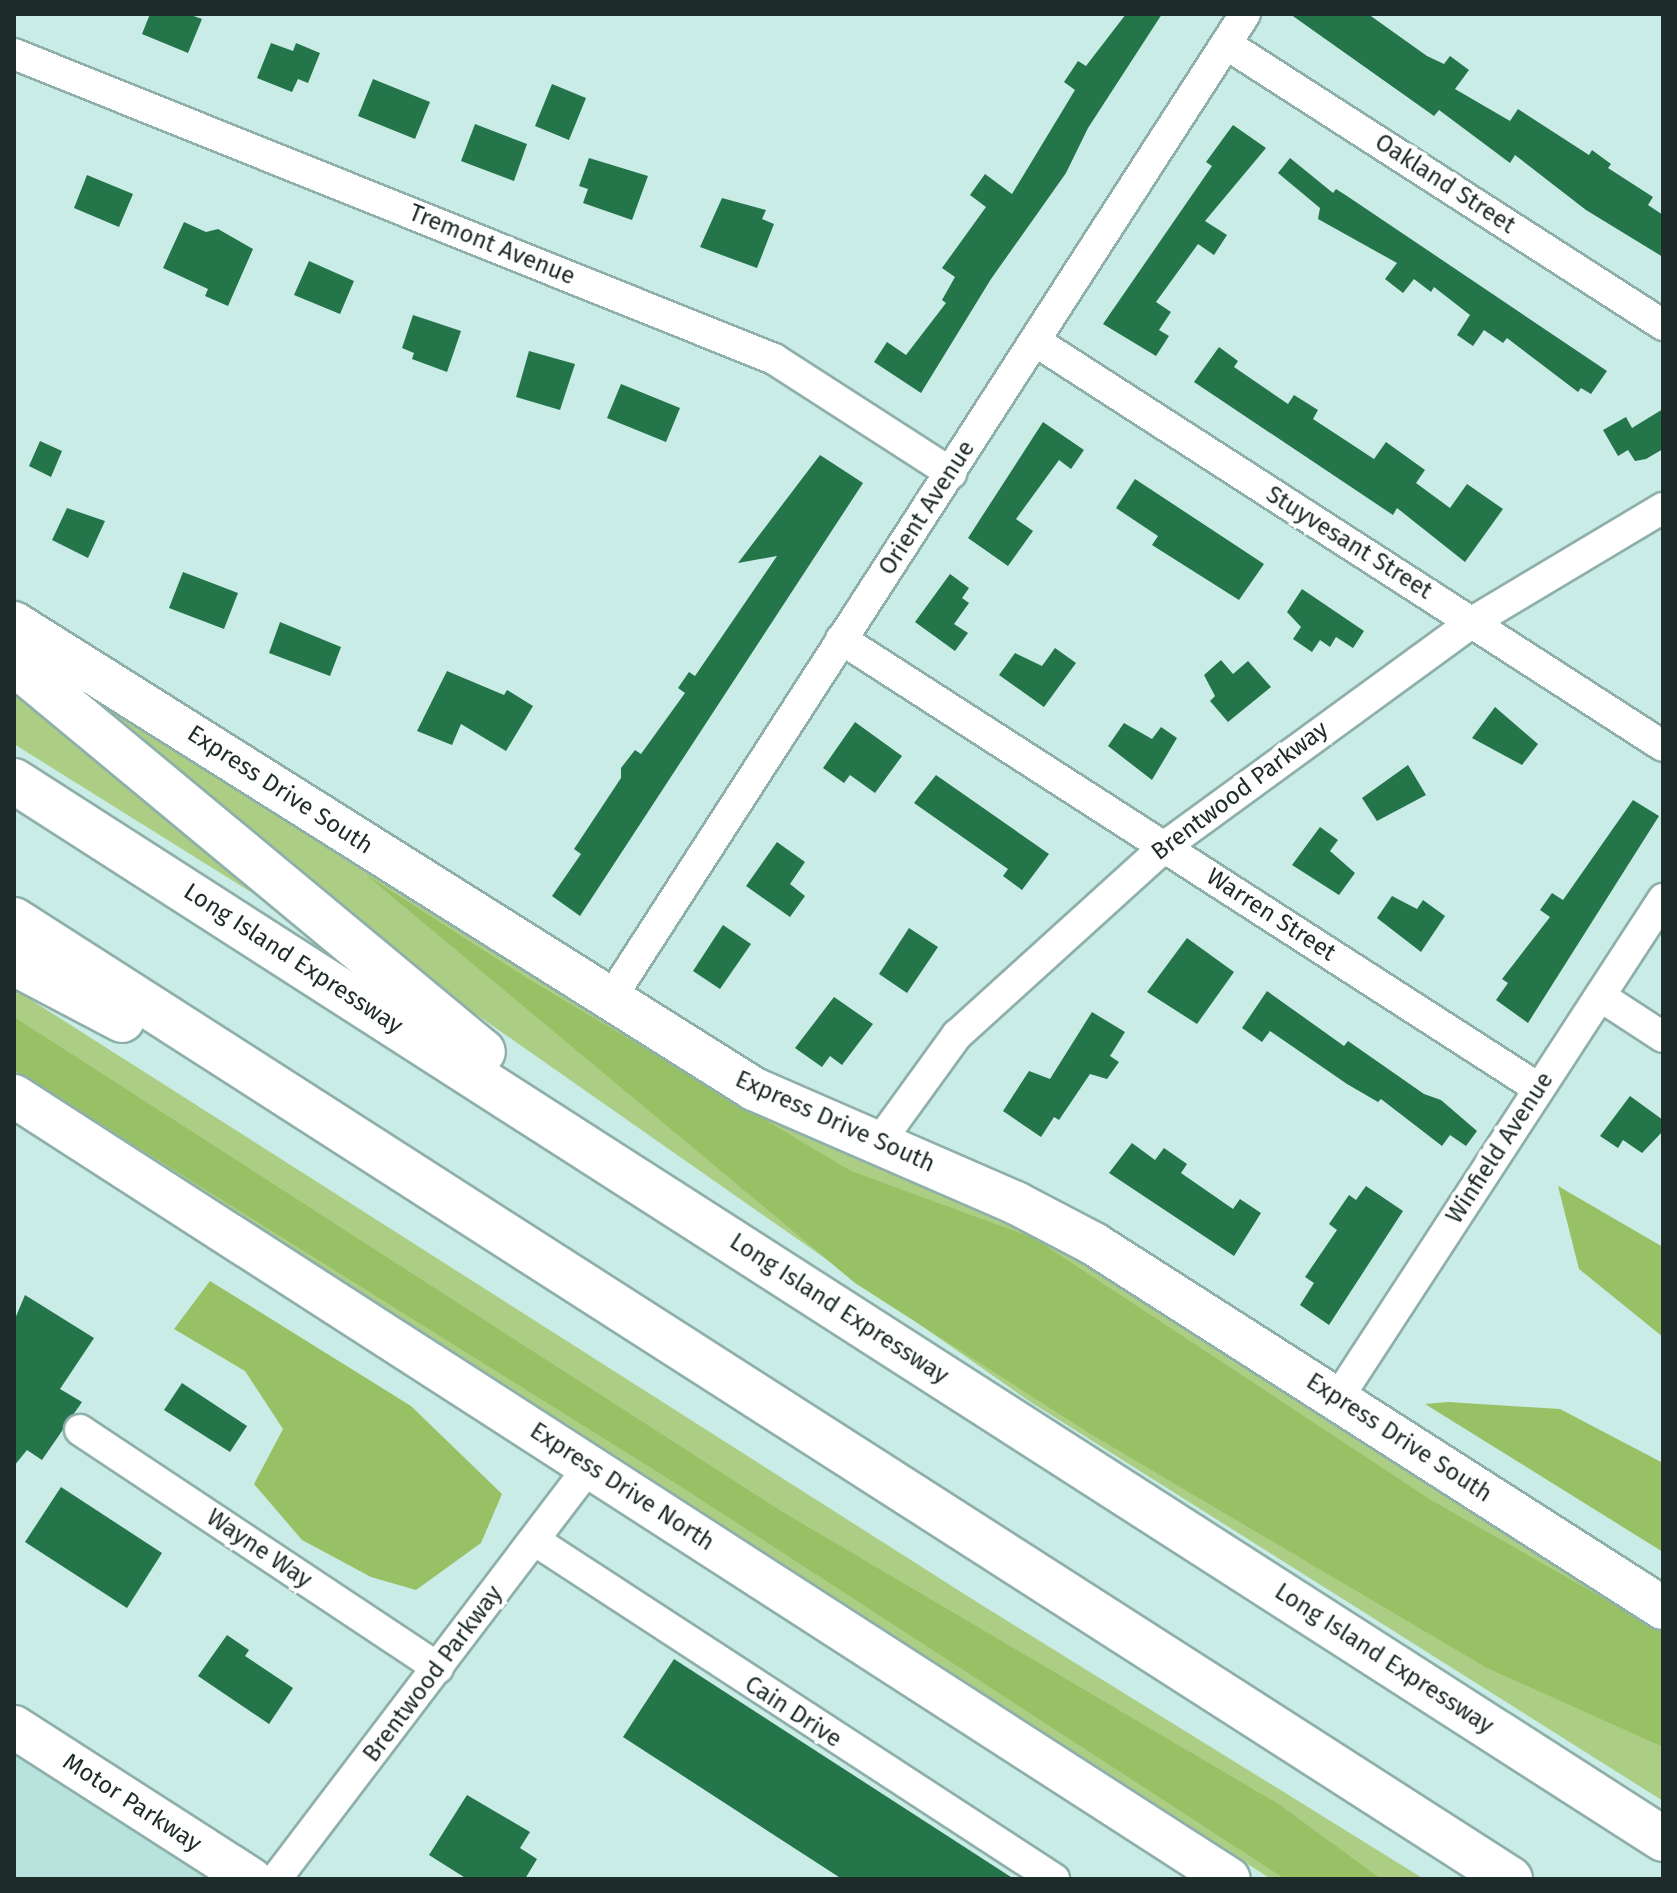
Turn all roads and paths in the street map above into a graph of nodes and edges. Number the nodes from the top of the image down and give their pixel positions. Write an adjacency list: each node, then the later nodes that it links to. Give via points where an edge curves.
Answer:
1 (1245, 14): 2 (street, Orient Avenue)
2 (1226, 44): 4 (street, Oakland Street); 5 (street, Orient Avenue)
3 (14, 54): 6 (street, Tremont Avenue, via 774,359)
4 (1663, 325)
5 (1035, 341): 6 (street, Orient Avenue); 8 (street, Stuyvesant Street)
6 (951, 473): 10 (street, Orient Avenue)
7 (1663, 508): 8 (street, Brentwood Parkway)
8 (1474, 621): 12 (street, Stuyvesant Street); 14 (street, Brentwood Parkway)
9 (14, 623): 19 (main road, Express Drive South)
10 (841, 639): 14 (street, Warren Street); 19 (street, Orient Avenue)
11 (14, 663): 25 (highway, via 527,1087)
12 (1663, 746)
13 (14, 781): 25 (highway, Long Island Expressway)
14 (1164, 847): 21 (street, Warren Street); 23 (street, Brentwood Parkway, via 957,1035)
15 (1663, 899): 18 (street, Winfield Avenue)
16 (14, 920): 24 (highway)
17 (14, 963): 24 (highway)
18 (1600, 996): 20 (street); 21 (street, Winfield Avenue)
19 (609, 1001): 23 (main road, Express Drive South, via 754,1089)
20 (1663, 1037)
21 (1538, 1088): 26 (street, Winfield Avenue)
22 (14, 1096): 28 (main road, Express Drive North)
23 (878, 1144): 26 (main road, Express Drive South, via 1068,1229)
24 (641, 1318): 38 (highway)
25 (909, 1353): 33 (highway, Long Island Expressway)
26 (1338, 1398): 30 (main road, Express Drive South)
27 (80, 1430): 31 (street, Wayne Way)
28 (589, 1467): 29 (street, Brentwood Parkway); 37 (main road, Express Drive North)
29 (534, 1540): 31 (street, Brentwood Parkway); 36 (street, Cain Drive)
30 (1663, 1608)
31 (438, 1668): 35 (street, Brentwood Parkway)
32 (14, 1727): 34 (main road, Motor Parkway)
33 (1663, 1839)
34 (251, 1879)
35 (276, 1879)
36 (1054, 1879)
37 (1229, 1879)
38 (1510, 1879)

